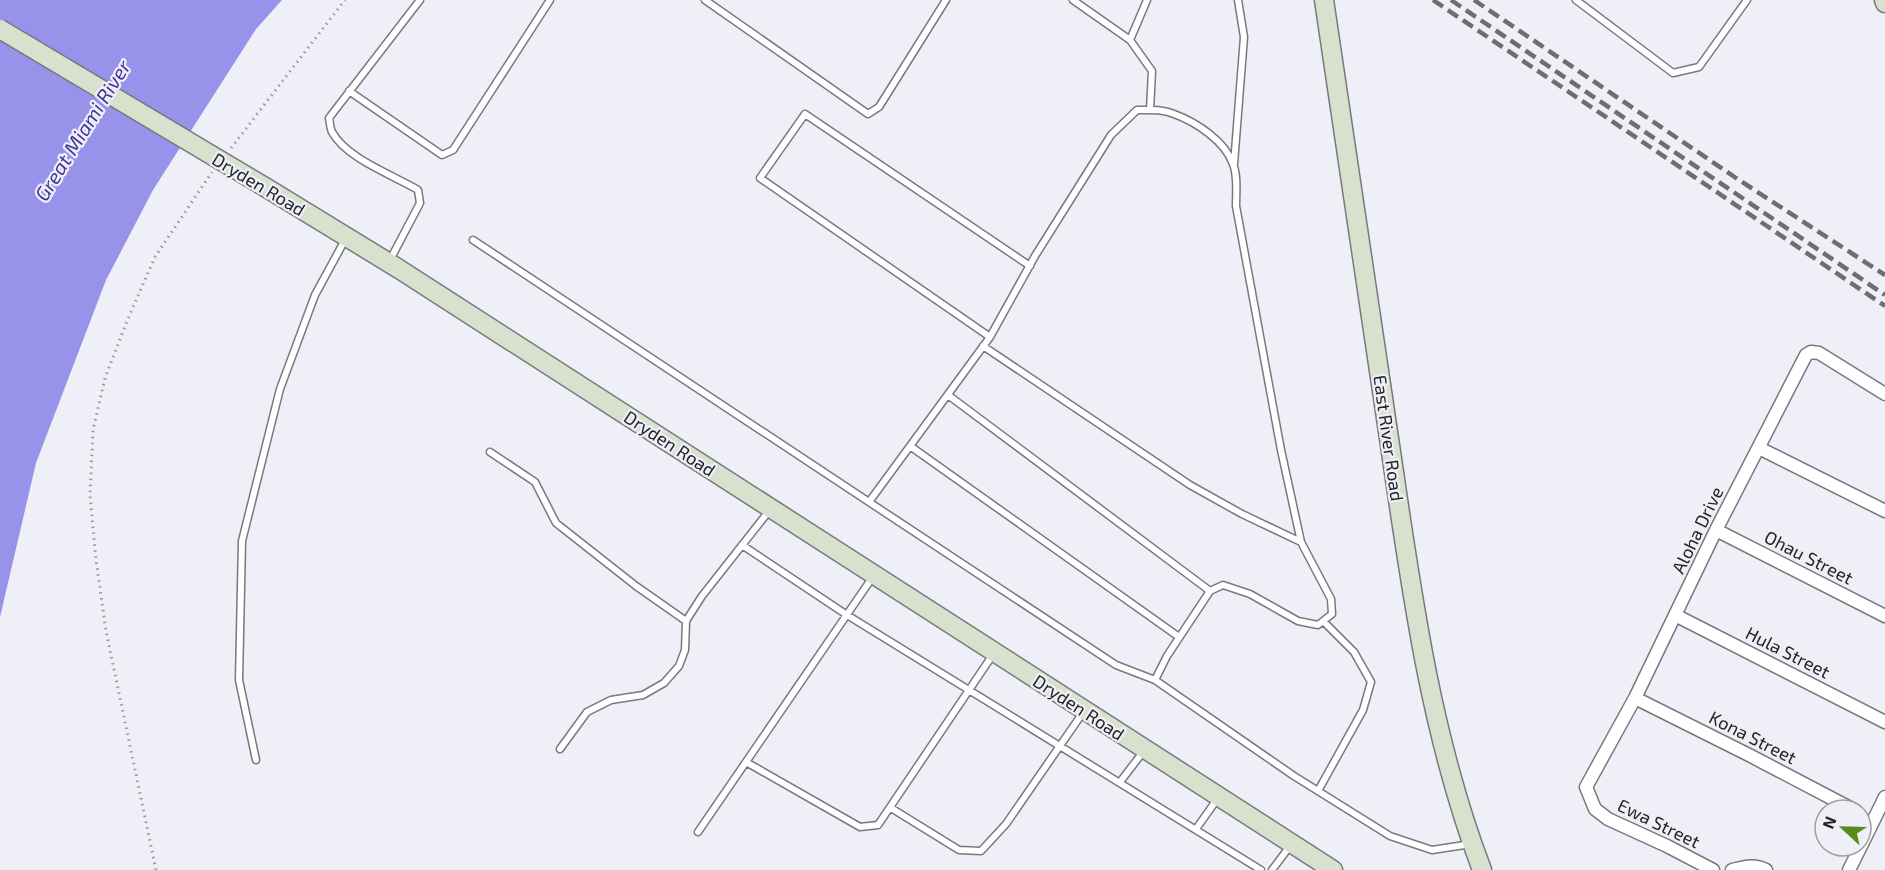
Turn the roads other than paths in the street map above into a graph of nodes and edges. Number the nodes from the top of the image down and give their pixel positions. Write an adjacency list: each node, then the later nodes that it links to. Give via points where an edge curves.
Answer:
1 (420, 0): 13 (lane)
2 (550, 0): 13 (lane, via 453,150 442,155)
3 (705, 0): 4 (lane, via 868,114 879,107)
4 (946, 0)
5 (1073, 0): 12 (lane)
6 (1147, 0): 12 (lane)
7 (1238, 0): 15 (lane, via 1244,37)
8 (1324, 0): 63 (main road, East River Road, via 1424,660 1442,748)
9 (1576, 0): 10 (lane, via 1673,73 1699,67)
10 (1747, 0)
11 (0, 29): 16 (main road, Dryden Road, bridge)
12 (1130, 40): 14 (lane, via 1152,71)
13 (349, 92): 18 (lane, via 329,118 332,131 346,147 384,174 418,190 420,203)
14 (1150, 110): 15 (lane, via 1174,114 1203,129); 19 (lane, via 1137,110 1111,135)
15 (1234, 165): 31 (lane, via 1236,206)
16 (347, 237): 18 (main road, Dryden Road); 50 (lane, via 315,295 280,389 242,542 239,680)
17 (473, 240): 27 (lane)
18 (389, 263): 28 (main road, Dryden Road)
19 (1030, 266): 20 (lane); 20 (lane, via 805,114 760,178)
20 (990, 337): 21 (lane)
21 (983, 346): 22 (lane); 31 (lane, via 1190,485)
22 (948, 394): 24 (lane); 34 (lane)
23 (1885, 394): 25 (street, Aloha Drive, via 1819,353 1811,352 1802,360)
24 (910, 446): 27 (lane); 40 (lane)
25 (1759, 448): 29 (street); 30 (street, Aloha Drive)
26 (490, 452): 38 (lane, via 535,482 556,523)
27 (869, 502): 42 (lane, via 1116,665)
28 (771, 508): 32 (lane); 33 (main road, Dryden Road)
29 (1885, 511)
30 (1716, 530): 36 (street, Aloha Drive); 37 (street, Ohau Street)
31 (1301, 542): 39 (lane, via 1331,598 1332,614)
32 (742, 545): 35 (lane); 38 (lane)
33 (874, 575): 35 (lane); 41 (main road, Dryden Road)
34 (1210, 591): 39 (lane, via 1223,585 1250,594 1298,621 1318,625); 40 (lane)
35 (847, 615): 43 (lane); 51 (lane)
36 (1675, 615): 44 (street, Aloha Drive); 46 (street, Hula Street)
37 (1885, 616)
38 (686, 621): 48 (lane, via 686,650 680,666 664,683 643,695 611,700 587,712)
39 (1323, 621): 53 (lane, via 1354,652 1371,682 1364,710)
40 (1179, 637): 42 (lane)
41 (995, 652): 43 (lane); 45 (main road, Dryden Road)
42 (1155, 680): 53 (lane)
43 (969, 690): 47 (lane); 58 (lane)
44 (1635, 698): 56 (street, Kona Street); 57 (street, Aloha Drive, via 1586,787)
45 (1084, 710): 47 (lane); 49 (main road, Dryden Road)
46 (1885, 722)
47 (1060, 745): 52 (lane); 58 (lane, via 1006,824 981,851 959,850)
48 (560, 749)
49 (1145, 749): 52 (lane); 54 (main road, Dryden Road)
50 (256, 760)
51 (746, 762): 58 (lane, via 860,827 878,825); 61 (lane)
52 (1120, 782): 60 (lane)
53 (1318, 791): 63 (lane, via 1390,836 1432,850)
54 (1218, 796): 60 (lane); 62 (main road, Dryden Road)
55 (1885, 797): 59 (street)
56 (1831, 798)
57 (1592, 803): 68 (street, Ewa Street, via 1622,827)
58 (891, 808)
59 (1874, 820)
60 (1196, 829): 64 (lane)
61 (698, 832)
62 (1292, 843): 65 (lane); 66 (main road, Dryden Road)
63 (1472, 844): 67 (main road, East River Road)
64 (1261, 870)
65 (1272, 870)
66 (1333, 870)
67 (1482, 870)
68 (1713, 870)
69 (1732, 870): 70 (street, via 1759,866)
70 (1767, 870)

